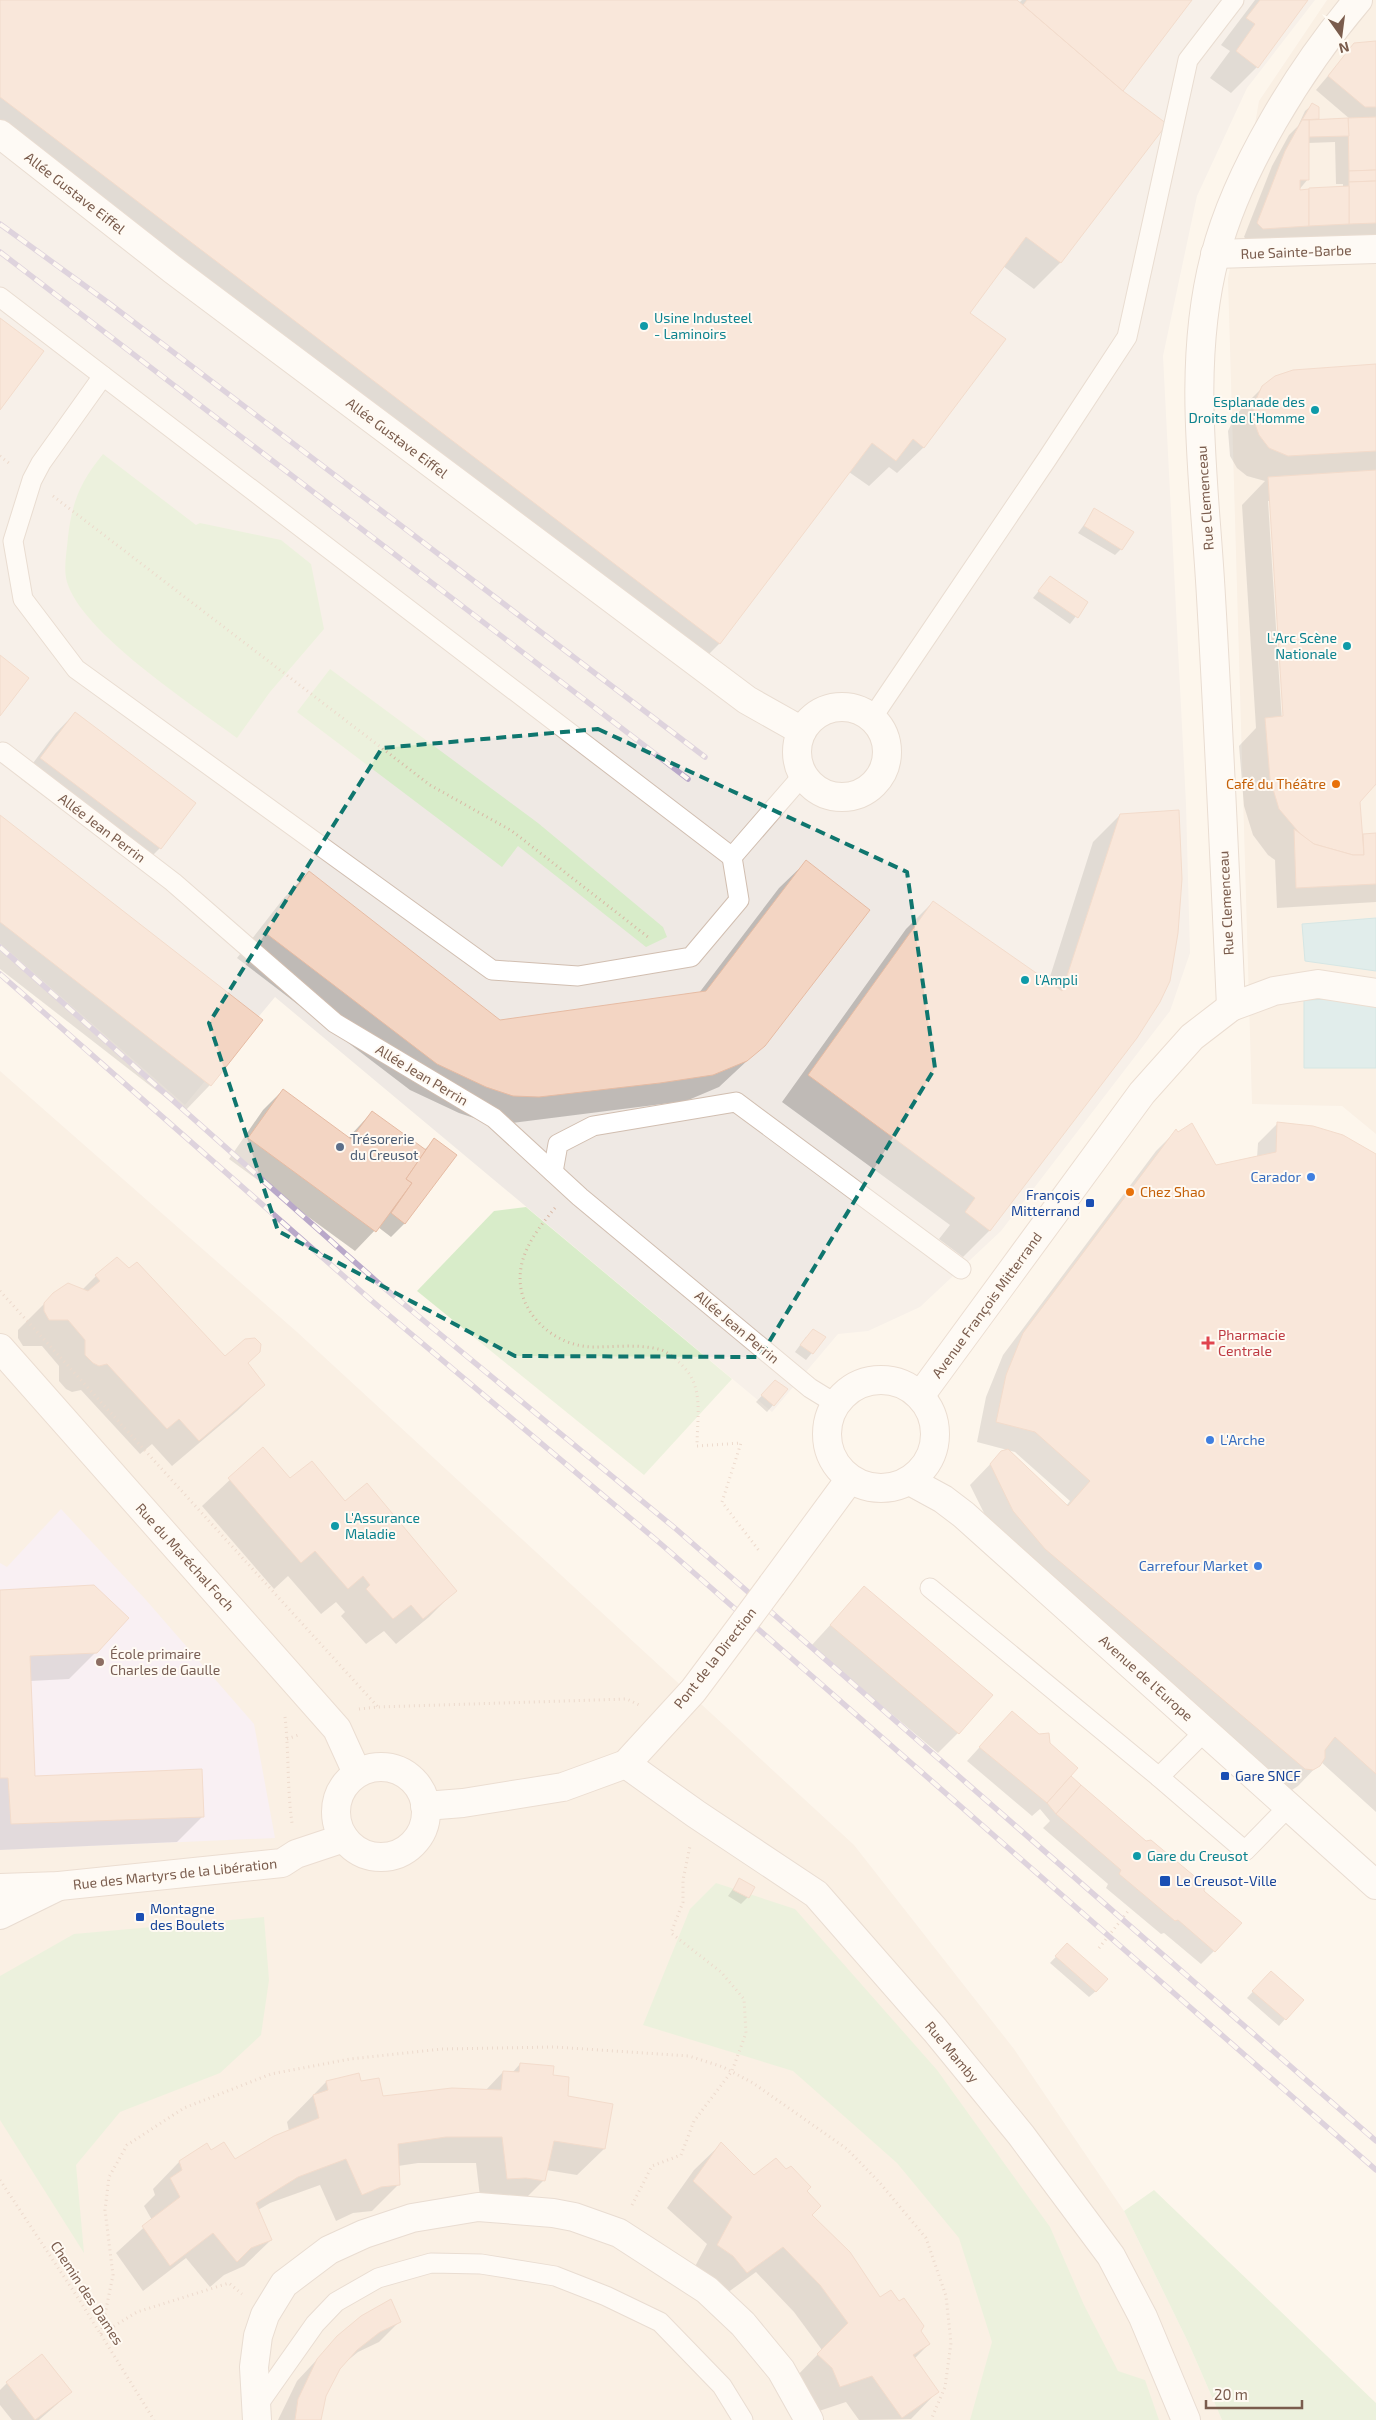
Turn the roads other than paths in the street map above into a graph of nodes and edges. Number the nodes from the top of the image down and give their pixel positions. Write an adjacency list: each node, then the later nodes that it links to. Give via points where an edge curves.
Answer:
1 (1234, 0): 8 (lane, via 1188,60 1126,336)
2 (1358, 0): 5 (street, Rue Clemenceau, via 1329,34 1256,154 1229,213)
3 (0, 134): 9 (street, Allée Gustave Eiffel, via 172,269 747,700)
4 (1376, 249): 5 (street, Rue Sainte-Barbe)
5 (1215, 254): 14 (street, Rue Clemenceau, via 1206,298 1200,379)
6 (0, 297): 7 (lane)
7 (103, 376): 12 (lane); 12 (lane, via 41,463 32,480 14,541 23,599 76,669 492,970 578,976 691,956 739,900)
8 (872, 718): 9 (street, via 848,707 834,708 821,712); 11 (street, via 881,729 887,756 884,770 870,786 852,796 838,797 812,786)
9 (802, 731): 11 (street, via 797,746)
10 (2, 752): 15 (lane, Allée Jean Perrin, via 173,882 335,1023 494,1118)
11 (803, 775): 12 (lane)
12 (732, 857)
13 (1376, 993): 14 (street, Avenue François Mitterrand, via 1318,984 1274,991)
14 (1231, 1007): 18 (street, Avenue François Mitterrand, via 1192,1037 1142,1093)
15 (553, 1172): 16 (lane, via 558,1144 593,1126 736,1102); 19 (lane, Allée Jean Perrin, via 810,1388)
16 (960, 1269)
17 (0, 1348): 25 (street, Rue du Maréchal Foch, via 337,1729)
18 (920, 1396): 19 (street, via 892,1380 876,1380 846,1392); 21 (street, via 930,1408 936,1441 922,1470)
19 (836, 1404): 20 (street, via 829,1419 827,1436 830,1452 838,1467)
20 (850, 1479): 21 (street, via 880,1489); 24 (street, Pont de la Direction, bridge, via 693,1691)
21 (910, 1481): 23 (street, Avenue de l'Europe, via 964,1515)
22 (930, 1588): 26 (lane)
23 (1205, 1731): 26 (lane); 28 (street, Avenue de l'Europe)
24 (626, 1764): 27 (street, Pont de la Direction, via 563,1787); 37 (street, Rue Mamby, via 816,1894 935,2030 1021,2135 1110,2256 1143,2316)
25 (357, 1774): 27 (street, via 371,1768 386,1767 400,1771 421,1791); 29 (street, via 342,1790 336,1811)
26 (1159, 1778): 28 (lane, via 1245,1851)
27 (425, 1806): 29 (street, via 420,1834 411,1846 398,1853 384,1857 369,1855 355,1849)
28 (1289, 1806): 30 (street, Avenue de l'Europe)
29 (344, 1838): 31 (street, Rue des Martyrs de la Libération, via 296,1854 282,1863)
30 (1376, 1885)
31 (59, 1886): 32 (street, Rue des Martyrs de la Libération); 33 (street)
32 (0, 1888)
33 (0, 1915)
34 (256, 2415): 35 (lane, via 315,2324 336,2302 378,2278 431,2263 481,2264 555,2276 660,2322 722,2386); 36 (street, via 254,2367 258,2336 265,2314 284,2284 329,2250 364,2234 412,2218 478,2208 553,2213 619,2233 707,2290 743,2324 781,2370)
35 (743, 2420)
36 (809, 2420)
37 (1186, 2420)

